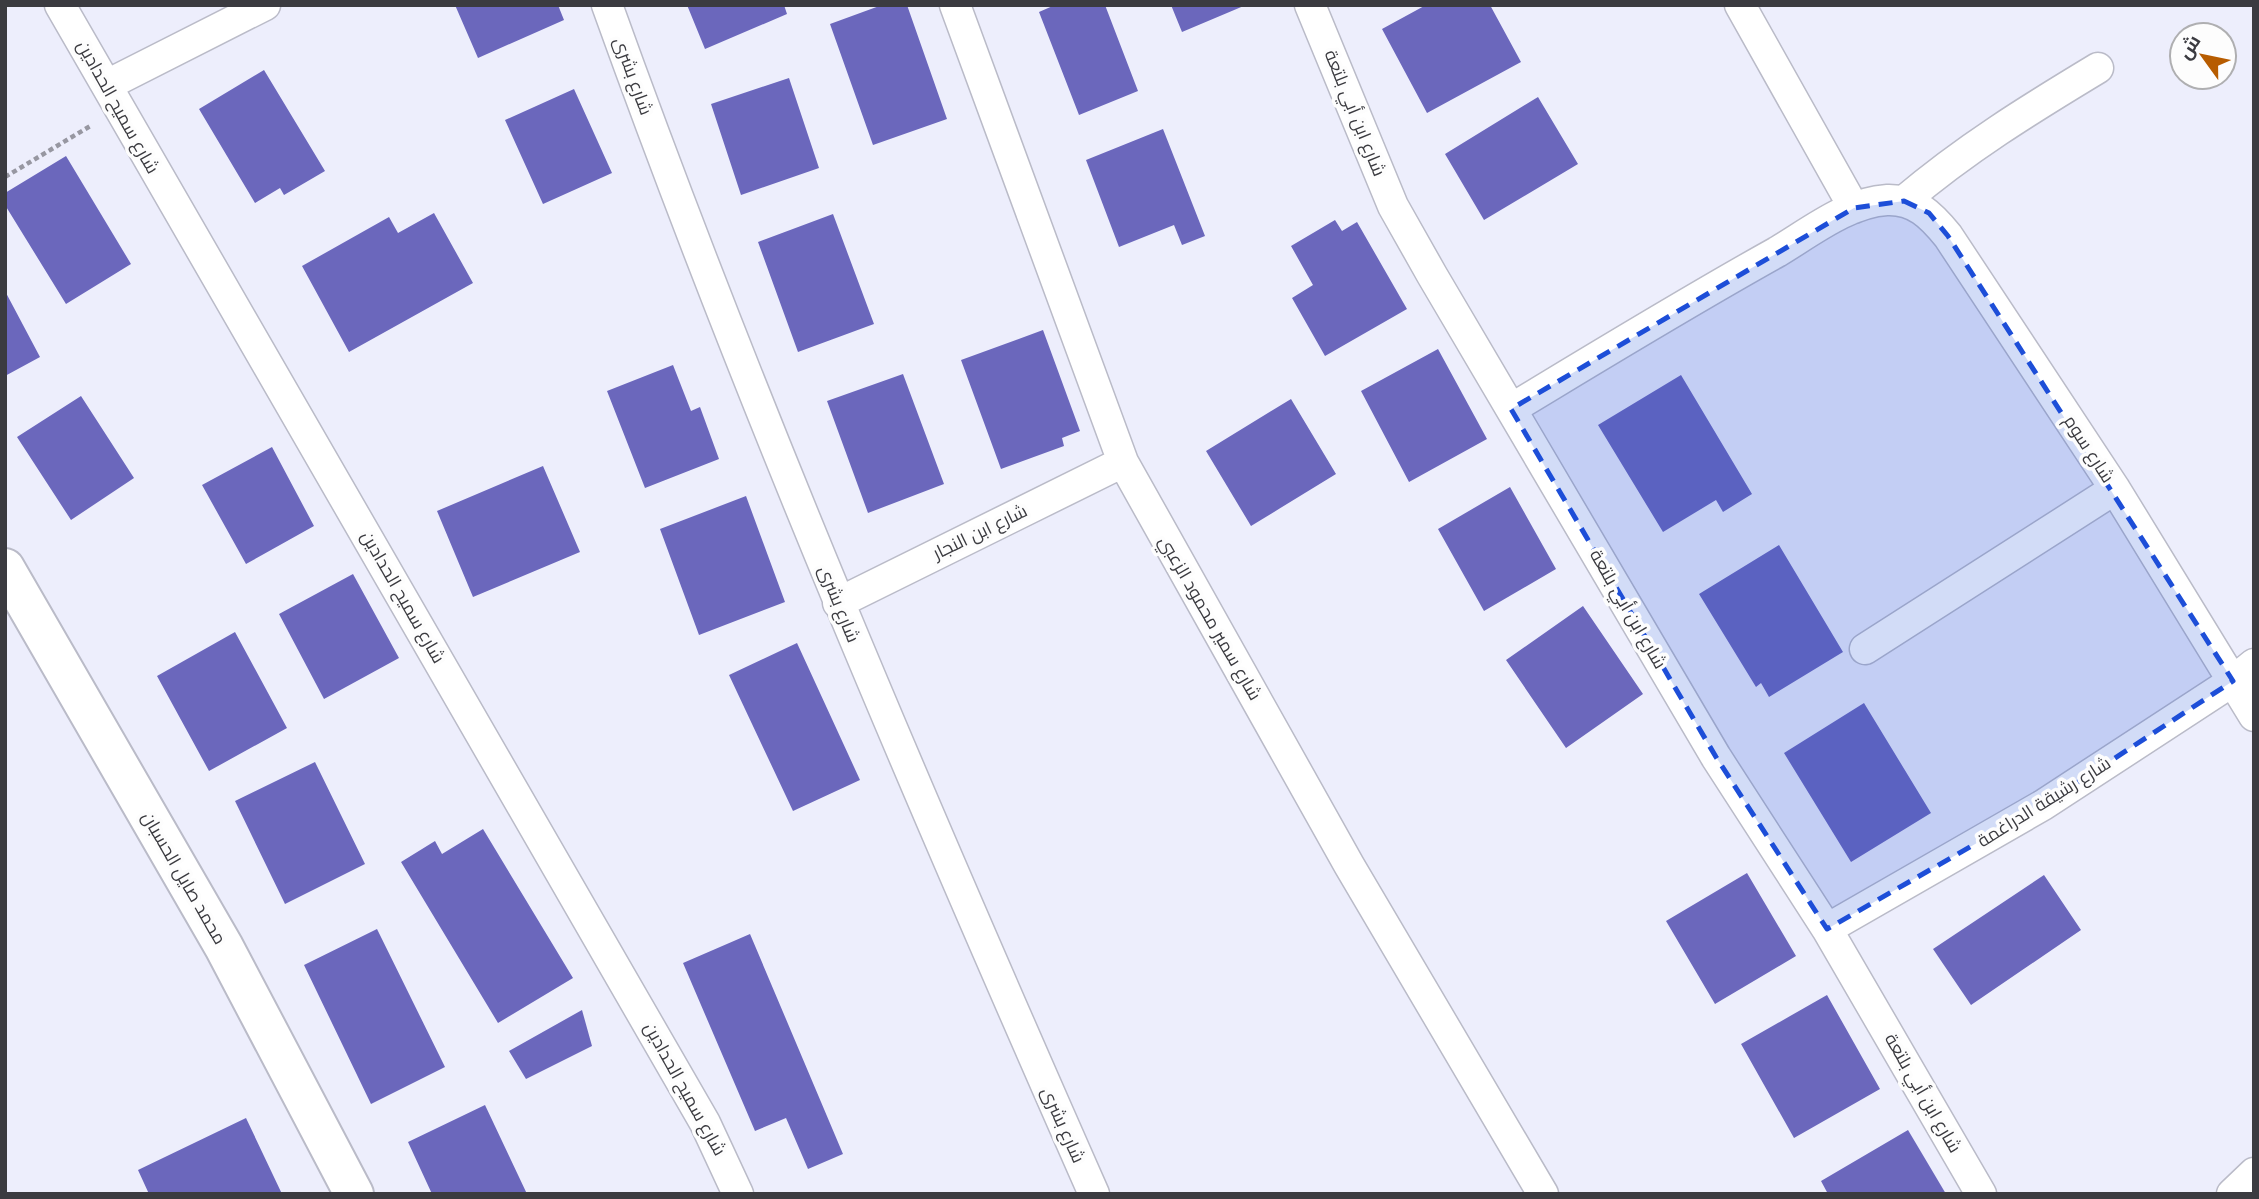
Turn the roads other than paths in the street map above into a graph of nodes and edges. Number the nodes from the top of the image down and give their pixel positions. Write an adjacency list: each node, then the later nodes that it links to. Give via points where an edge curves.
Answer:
1 (60, 5): 8 (street, شارع سميح الحدادين)
2 (265, 5): 8 (street)
3 (607, 5): 15 (street, شارع بشرى)
4 (955, 5): 12 (street, شارع سمير محمود الزعبي)
5 (1310, 5): 11 (street, شارع ابن أبي بلتعة, via 1393,206)
6 (1740, 5): 10 (street)
7 (2098, 68): 9 (street, via 1997,128)
8 (113, 97): 22 (street, شارع سميح الحدادين, via 705,1123)
9 (1904, 201): 10 (street, via 1884,200); 13 (street, شارع سوم, via 1929,213 1948,236)
10 (1854, 208): 11 (street)
11 (1511, 409): 19 (street, شارع ابن أبي بلتعة, via 1716,757)
12 (1123, 463): 15 (street, شارع ابن النجار); 24 (street, شارع سمير محمود الزعبي, via 1349,864)
13 (2115, 489): 16 (street); 17 (street, شارع سوم)
14 (5, 568): 21 (street, محمد صايل الحسبان, via 224,947)
15 (838, 603): 23 (street, شارع بشرى)
16 (1865, 649)
17 (2244, 673): 18 (street, شارع سوم); 19 (street, شارع رشيقة الدراغمة, via 2043,805)
18 (2254, 716)
19 (1827, 929): 25 (street, شارع ابن أبي بلتعة)
20 (2254, 1173): 26 (street)
21 (354, 1194)
22 (738, 1194)
23 (1094, 1194)
24 (1543, 1194)
25 (1982, 1194)
26 (2232, 1194)

